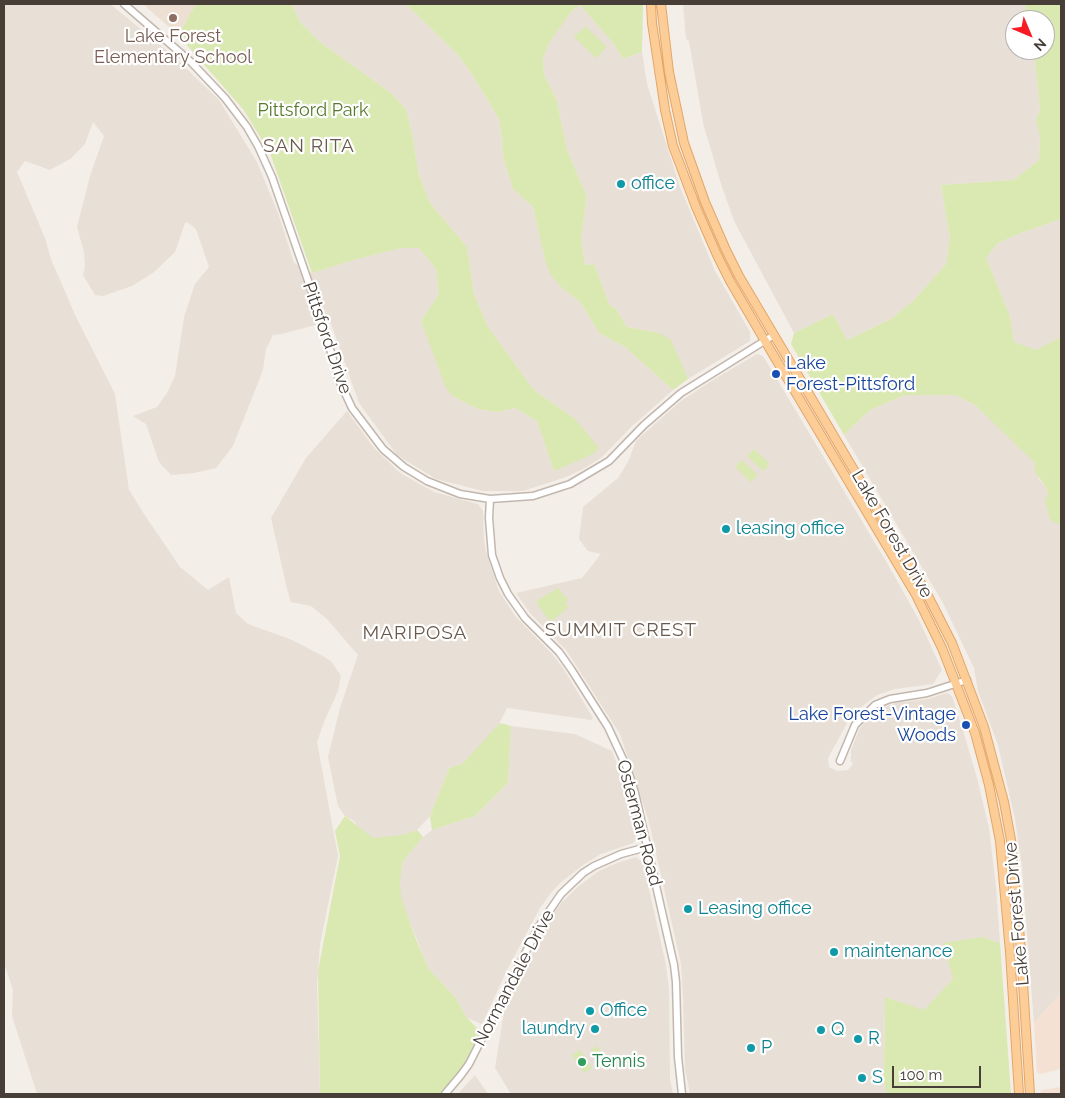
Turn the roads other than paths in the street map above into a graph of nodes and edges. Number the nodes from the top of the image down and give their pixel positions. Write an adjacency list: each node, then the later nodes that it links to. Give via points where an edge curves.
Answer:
1 (124, 4): 6 (street, Pittsford Drive, via 208,79 237,113 258,146 281,201 339,380 352,408 373,437 415,475 460,494)
2 (651, 4): 5 (main road, Lake Forest Drive, via 673,146 717,254)
3 (662, 4): 4 (main road, Lake Forest Drive, via 675,106 691,165 726,250)
4 (774, 336): 5 (street, Pittsford Drive); 7 (main road, Lake Forest Drive, via 925,590)
5 (765, 341): 6 (street, Pittsford Drive, via 681,393 609,460 586,476 547,493); 8 (main road, Lake Forest Drive, via 916,595)
6 (490, 499): 13 (street, Osterman Road, via 492,555 500,578 525,618 559,652 608,727 627,768)
7 (967, 680): 8 (street); 11 (main road, Lake Forest Drive)
8 (957, 684): 9 (main road, Lake Forest Drive); 10 (street, via 875,705 855,725)
9 (979, 750): 11 (main road, via 986,754 994,779); 12 (main road, Lake Forest Drive)
10 (840, 761)
11 (999, 783): 12 (main road); 17 (main road, Lake Forest Drive, via 1012,840)
12 (995, 816): 16 (main road, Lake Forest Drive, via 1010,952)
13 (647, 847): 14 (street, Normandale Drive, via 594,866 561,894 539,926 462,1076); 15 (street, Osterman Road, via 676,982)
14 (445, 1094)
15 (682, 1094)
16 (1019, 1094)
17 (1030, 1094)

